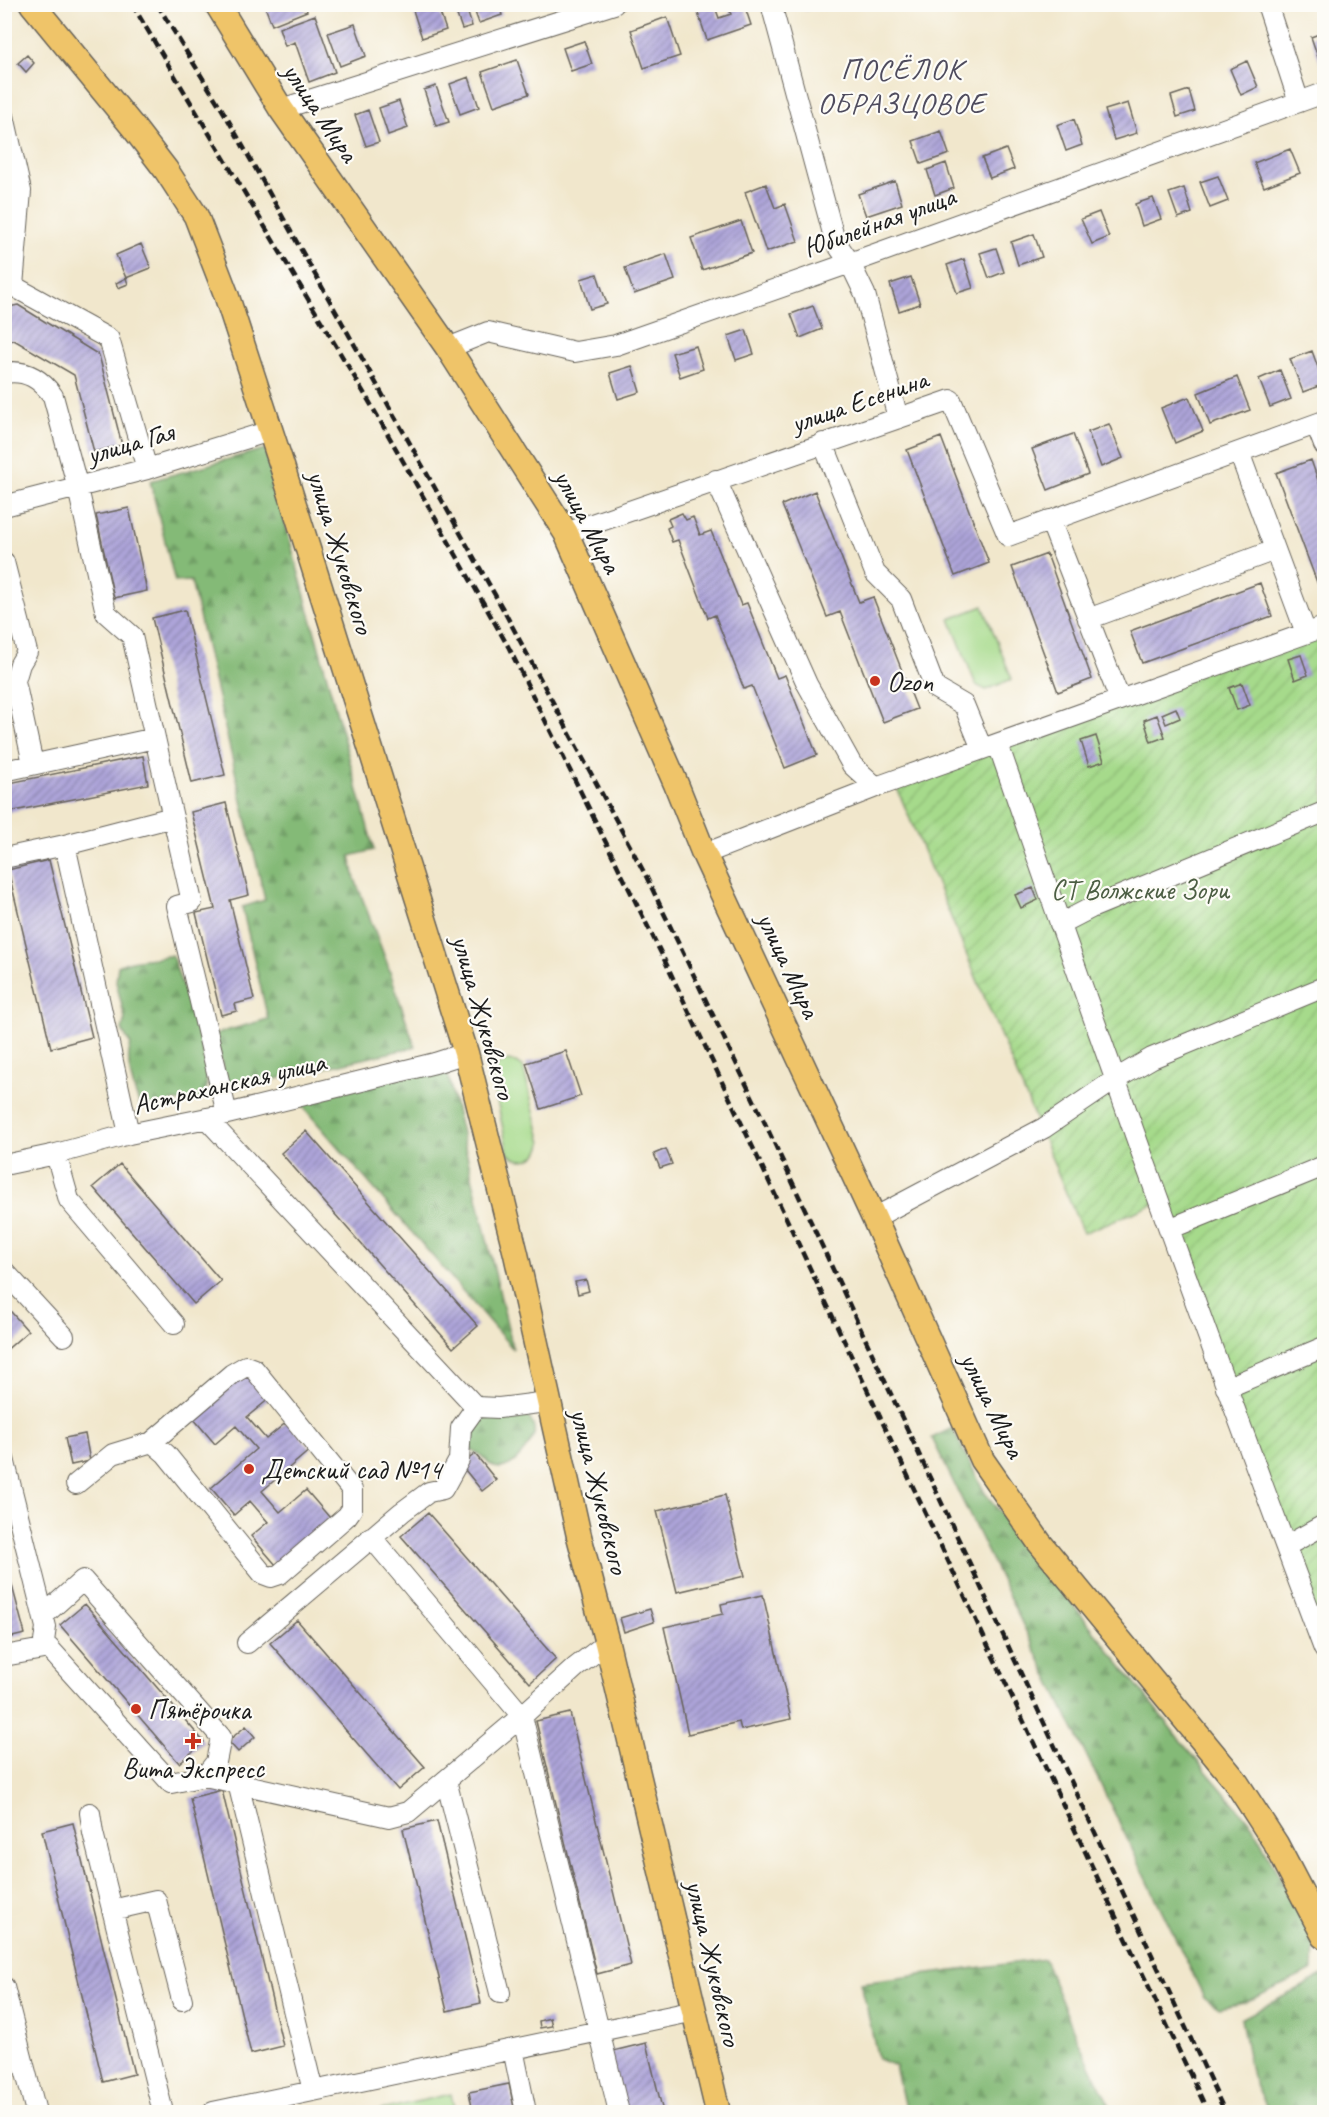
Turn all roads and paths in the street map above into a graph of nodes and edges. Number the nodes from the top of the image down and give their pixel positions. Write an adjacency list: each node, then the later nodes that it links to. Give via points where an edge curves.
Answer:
1 (32, 4): 16 (main road, улица Жуковского, via 133,127 196,216)
2 (218, 4): 8 (main road, улица Мира)
3 (614, 4): 8 (street)
4 (771, 4): 10 (street, via 835,241)
5 (1267, 4): 7 (street)
6 (1324, 93): 7 (street, Юбилейная улица)
7 (1299, 102): 10 (street, Юбилейная улица)
8 (281, 109): 12 (main road, улица Мира)
9 (4, 116): 11 (street, via 21,191)
10 (850, 263): 12 (street, Юбилейная улица, via 616,345 575,352 488,332); 14 (street, via 865,294)
11 (9, 286): 20 (street, via 109,339)
12 (448, 348): 25 (main road, улица Мира)
13 (4, 373): 22 (street, via 30,375 53,396)
14 (898, 418): 17 (street, улица Есенина); 24 (street, улица Есенина, via 951,400 1008,536)
15 (1320, 422): 18 (street); 19 (street, улица Есенина)
16 (270, 431): 20 (street, улица Гая); 44 (main road, улица Жуковского)
17 (823, 443): 21 (street, улица Есенина); 33 (street, via 875,573 901,599 935,688 964,705)
18 (1324, 445)
19 (1239, 452): 24 (street, улица Есенина); 26 (street)
20 (147, 469): 22 (street, улица Гая)
21 (716, 480): 25 (street, улица Есенина); 36 (street, via 807,684 852,765)
22 (78, 488): 23 (street, улица Гая); 32 (street, via 106,613 132,636)
23 (4, 506)
24 (1050, 520): 28 (street)
25 (566, 533): 40 (main road, улица Мира)
26 (1275, 550): 28 (street); 30 (street)
27 (4, 562): 34 (street, via 27,652 15,681)
28 (1088, 619): 31 (street)
29 (1324, 627): 30 (street)
30 (1306, 633): 31 (street)
31 (1120, 700): 33 (street)
32 (155, 738): 34 (street); 38 (street)
33 (990, 746): 36 (street); 42 (street)
34 (33, 765): 35 (street)
35 (4, 771)
36 (876, 787): 40 (street)
37 (1324, 812): 42 (street)
38 (173, 817): 39 (street); 46 (street, via 192,902 177,906)
39 (65, 845): 41 (street); 48 (street)
40 (704, 854): 52 (main road, улица Мира)
41 (4, 858)
42 (1059, 924): 45 (street)
43 (1324, 987): 45 (street, via 1152,1058)
44 (466, 1053): 46 (street, Астраханская улица); 59 (main road, улица Жуковского)
45 (1116, 1079): 52 (street, via 1044,1128); 53 (street)
46 (227, 1114): 47 (street, Астраханская улица)
47 (206, 1118): 48 (street, Астраханская улица); 60 (street)
48 (129, 1134): 49 (street, Астраханская улица)
49 (57, 1154): 50 (street, Астраханская улица); 55 (street, via 69,1200)
50 (4, 1165)
51 (1324, 1166): 53 (street)
52 (874, 1218): 81 (main road, улица Мира, via 982,1460 1039,1542 1234,1779 1276,1844)
53 (1169, 1229): 58 (street)
54 (4, 1271): 56 (street)
55 (174, 1324)
56 (64, 1336)
57 (1324, 1347): 58 (street)
58 (1226, 1389): 66 (street)
59 (548, 1402): 60 (street); 71 (main road, улица Жуковского)
60 (476, 1407): 65 (street, via 461,1428 459,1460 443,1489 429,1492)
61 (152, 1442): 63 (street, via 113,1455); 67 (street, via 263,1574); 67 (street, via 232,1374 246,1366 254,1369 352,1490 354,1499 347,1516)
62 (4, 1459): 69 (street)
63 (76, 1484)
64 (1324, 1526): 66 (street)
65 (371, 1537): 68 (street); 75 (street)
66 (1286, 1546): 73 (street)
67 (276, 1576): 68 (street)
68 (296, 1602): 70 (street)
69 (44, 1615): 72 (street); 76 (street, via 83,1580 221,1737 216,1762)
70 (247, 1643)
71 (607, 1643): 75 (street); 85 (main road, улица Жуковского)
72 (43, 1649): 74 (street); 76 (street, via 49,1648 171,1783)
73 (1324, 1649)
74 (4, 1656)
75 (522, 1716): 77 (street); 86 (street)
76 (205, 1776): 78 (street)
77 (446, 1780): 78 (street, via 408,1812 389,1817); 83 (street)
78 (238, 1783): 88 (street)
79 (90, 1814): 80 (street)
80 (112, 1910): 84 (street, via 156,1900); 91 (street)
81 (1324, 1936)
82 (4, 1987): 90 (street)
83 (500, 1993)
84 (182, 2000)
85 (695, 2011): 86 (street); 95 (main road, улица Жуковского)
86 (600, 2031): 87 (street); 94 (street)
87 (513, 2049): 88 (street); 93 (street)
88 (313, 2091): 89 (street)
89 (239, 2110): 92 (street)
90 (36, 2112)
91 (163, 2112)
92 (213, 2112)
93 (526, 2112)
94 (619, 2112)
95 (718, 2112)

